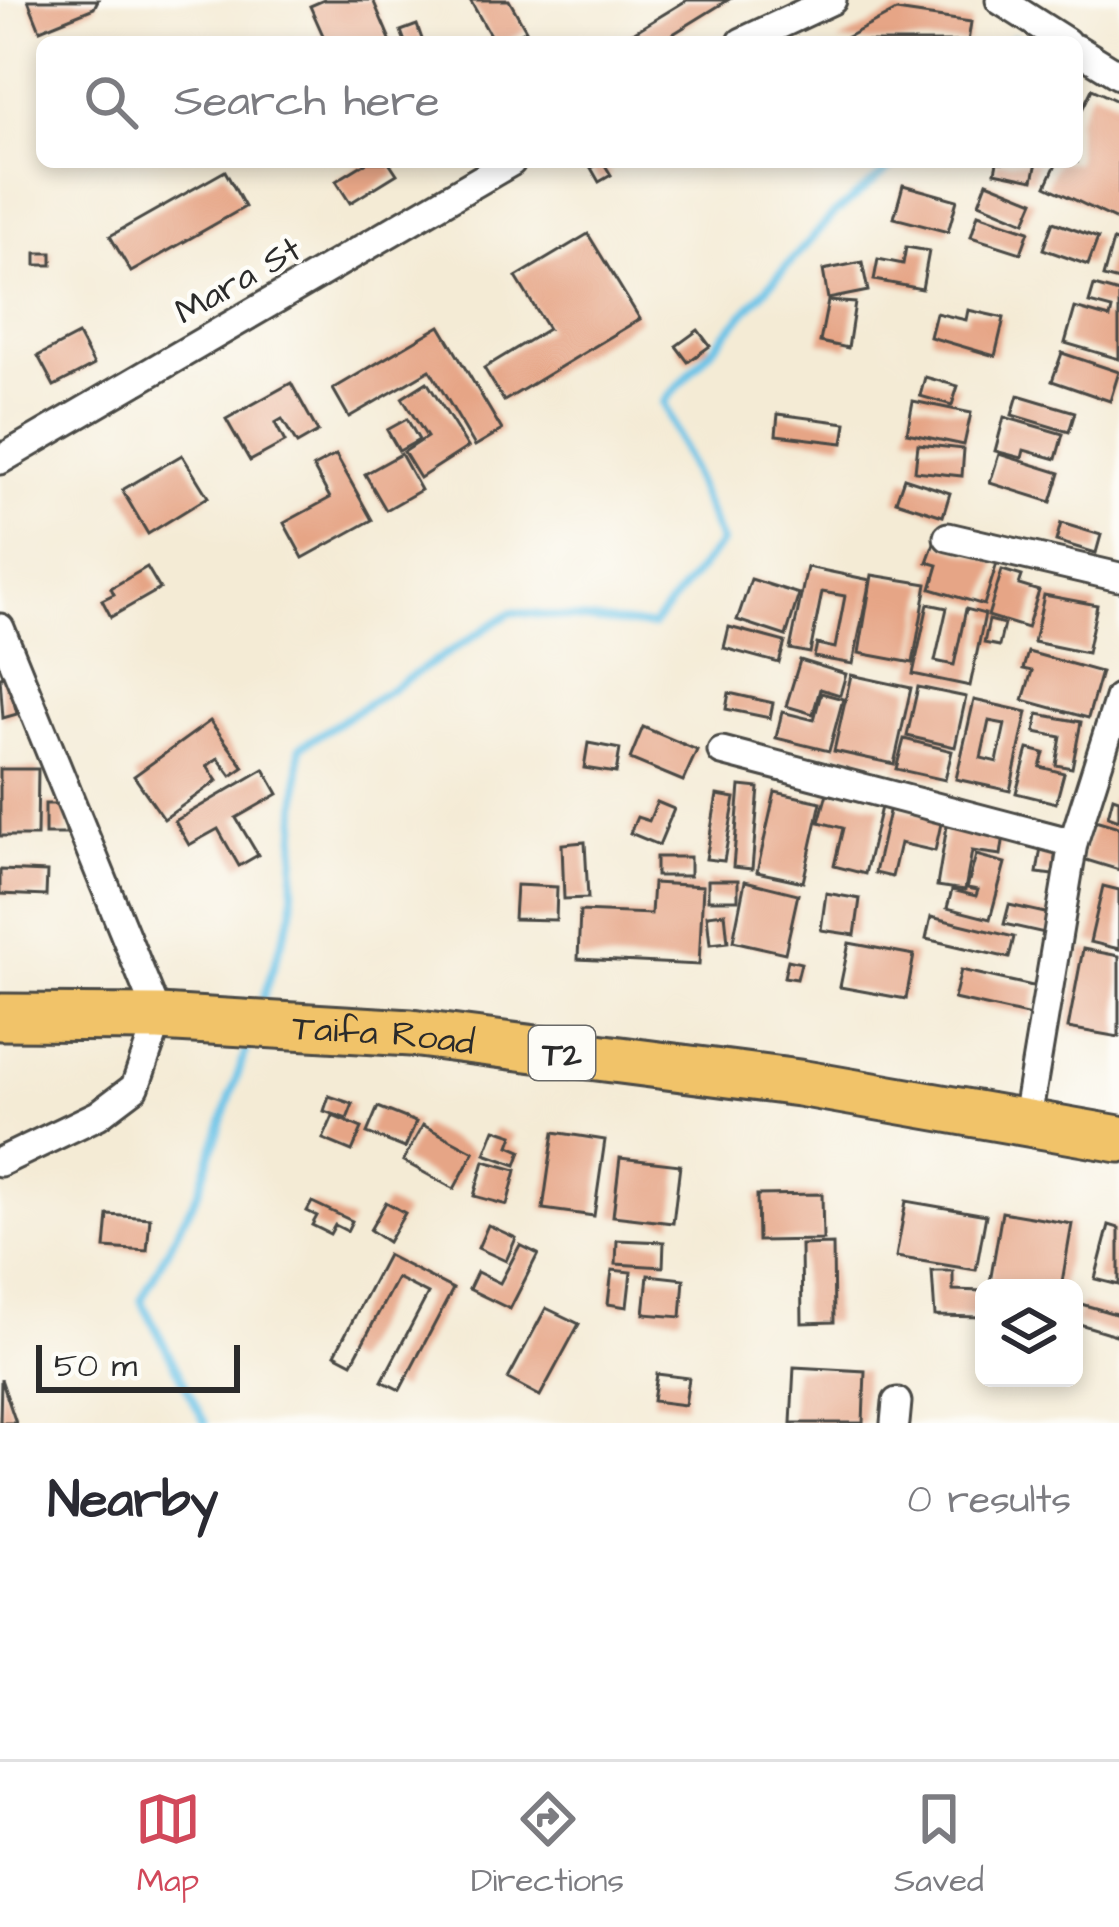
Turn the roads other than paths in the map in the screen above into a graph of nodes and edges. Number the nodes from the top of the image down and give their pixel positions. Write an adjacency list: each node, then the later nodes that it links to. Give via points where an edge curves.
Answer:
1 (832, 0): 3 (street)
2 (1000, 0): 4 (street)
3 (755, 36)
4 (1057, 36)
5 (1083, 53): 6 (street)
6 (1119, 76)
7 (502, 168): 8 (street, Mara St)
8 (0, 460)
9 (948, 537): 10 (street)
10 (1119, 578)
11 (0, 628): 16 (street)
12 (1119, 698): 14 (street)
13 (722, 751): 14 (street)
14 (1072, 843): 17 (street)
15 (0, 1017): 16 (highway, Taifa Road / T2)
16 (159, 1018): 17 (highway, Taifa Road / T2, via 434,1036 799,1083); 19 (street, via 135,1087 98,1115)
17 (1026, 1124): 18 (highway, Taifa Road / T2)
18 (1119, 1139)
19 (0, 1162)

